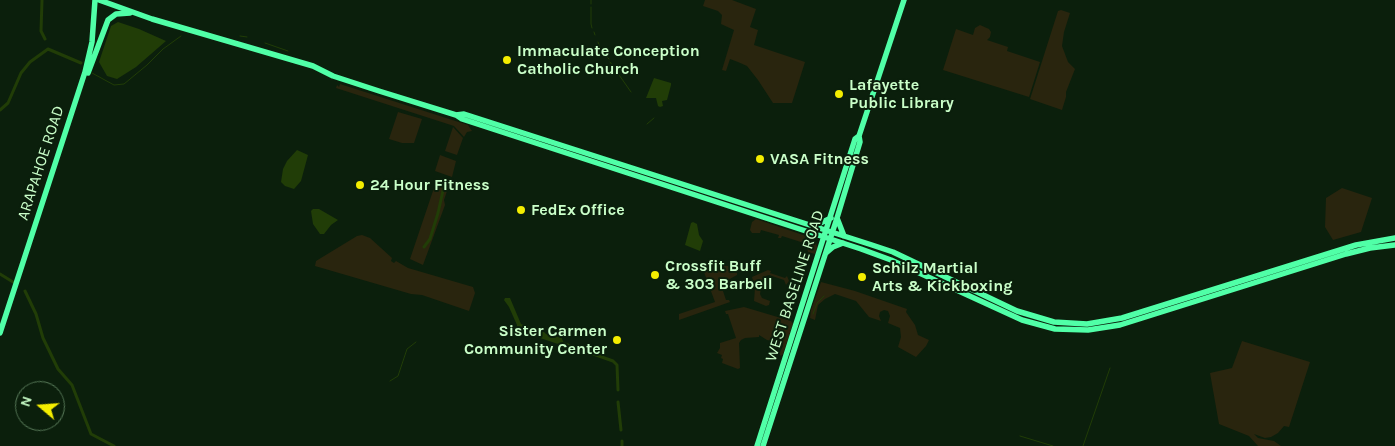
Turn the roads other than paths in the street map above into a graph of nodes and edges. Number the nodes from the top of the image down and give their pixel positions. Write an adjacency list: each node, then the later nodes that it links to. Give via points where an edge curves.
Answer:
1 (97, 0): 3 (main road); 4 (main road, ARAPAHOE ROAD, via 90,53)
2 (904, 0): 6 (main road, WEST BASELINE ROAD)
3 (136, 14): 4 (main road, via 116,14 108,20); 5 (main road, via 313,66 333,76)
4 (71, 114): 16 (main road, ARAPAHOE ROAD)
5 (456, 115): 7 (main road, via 464,114); 9 (main road)
6 (834, 218): 7 (main road); 8 (main road, WEST BASELINE ROAD); 10 (main road)
7 (814, 226): 8 (main road)
8 (829, 231): 10 (main road); 11 (main road, WEST BASELINE ROAD)
9 (814, 234): 11 (main road); 15 (main road)
10 (844, 236): 12 (main road, via 892,252 1023,313 1054,322 1079,324 1122,318 1356,245)
11 (827, 238): 13 (main road); 15 (main road, WEST BASELINE ROAD)
12 (1395, 238)
13 (843, 243): 14 (main road, via 891,260 1022,320 1077,330 1120,325 1346,254); 15 (main road)
14 (1395, 245)
15 (823, 251): 17 (main road, WEST BASELINE ROAD); 18 (main road, WEST BASELINE ROAD)
16 (0, 333)
17 (757, 446)
18 (762, 446)

